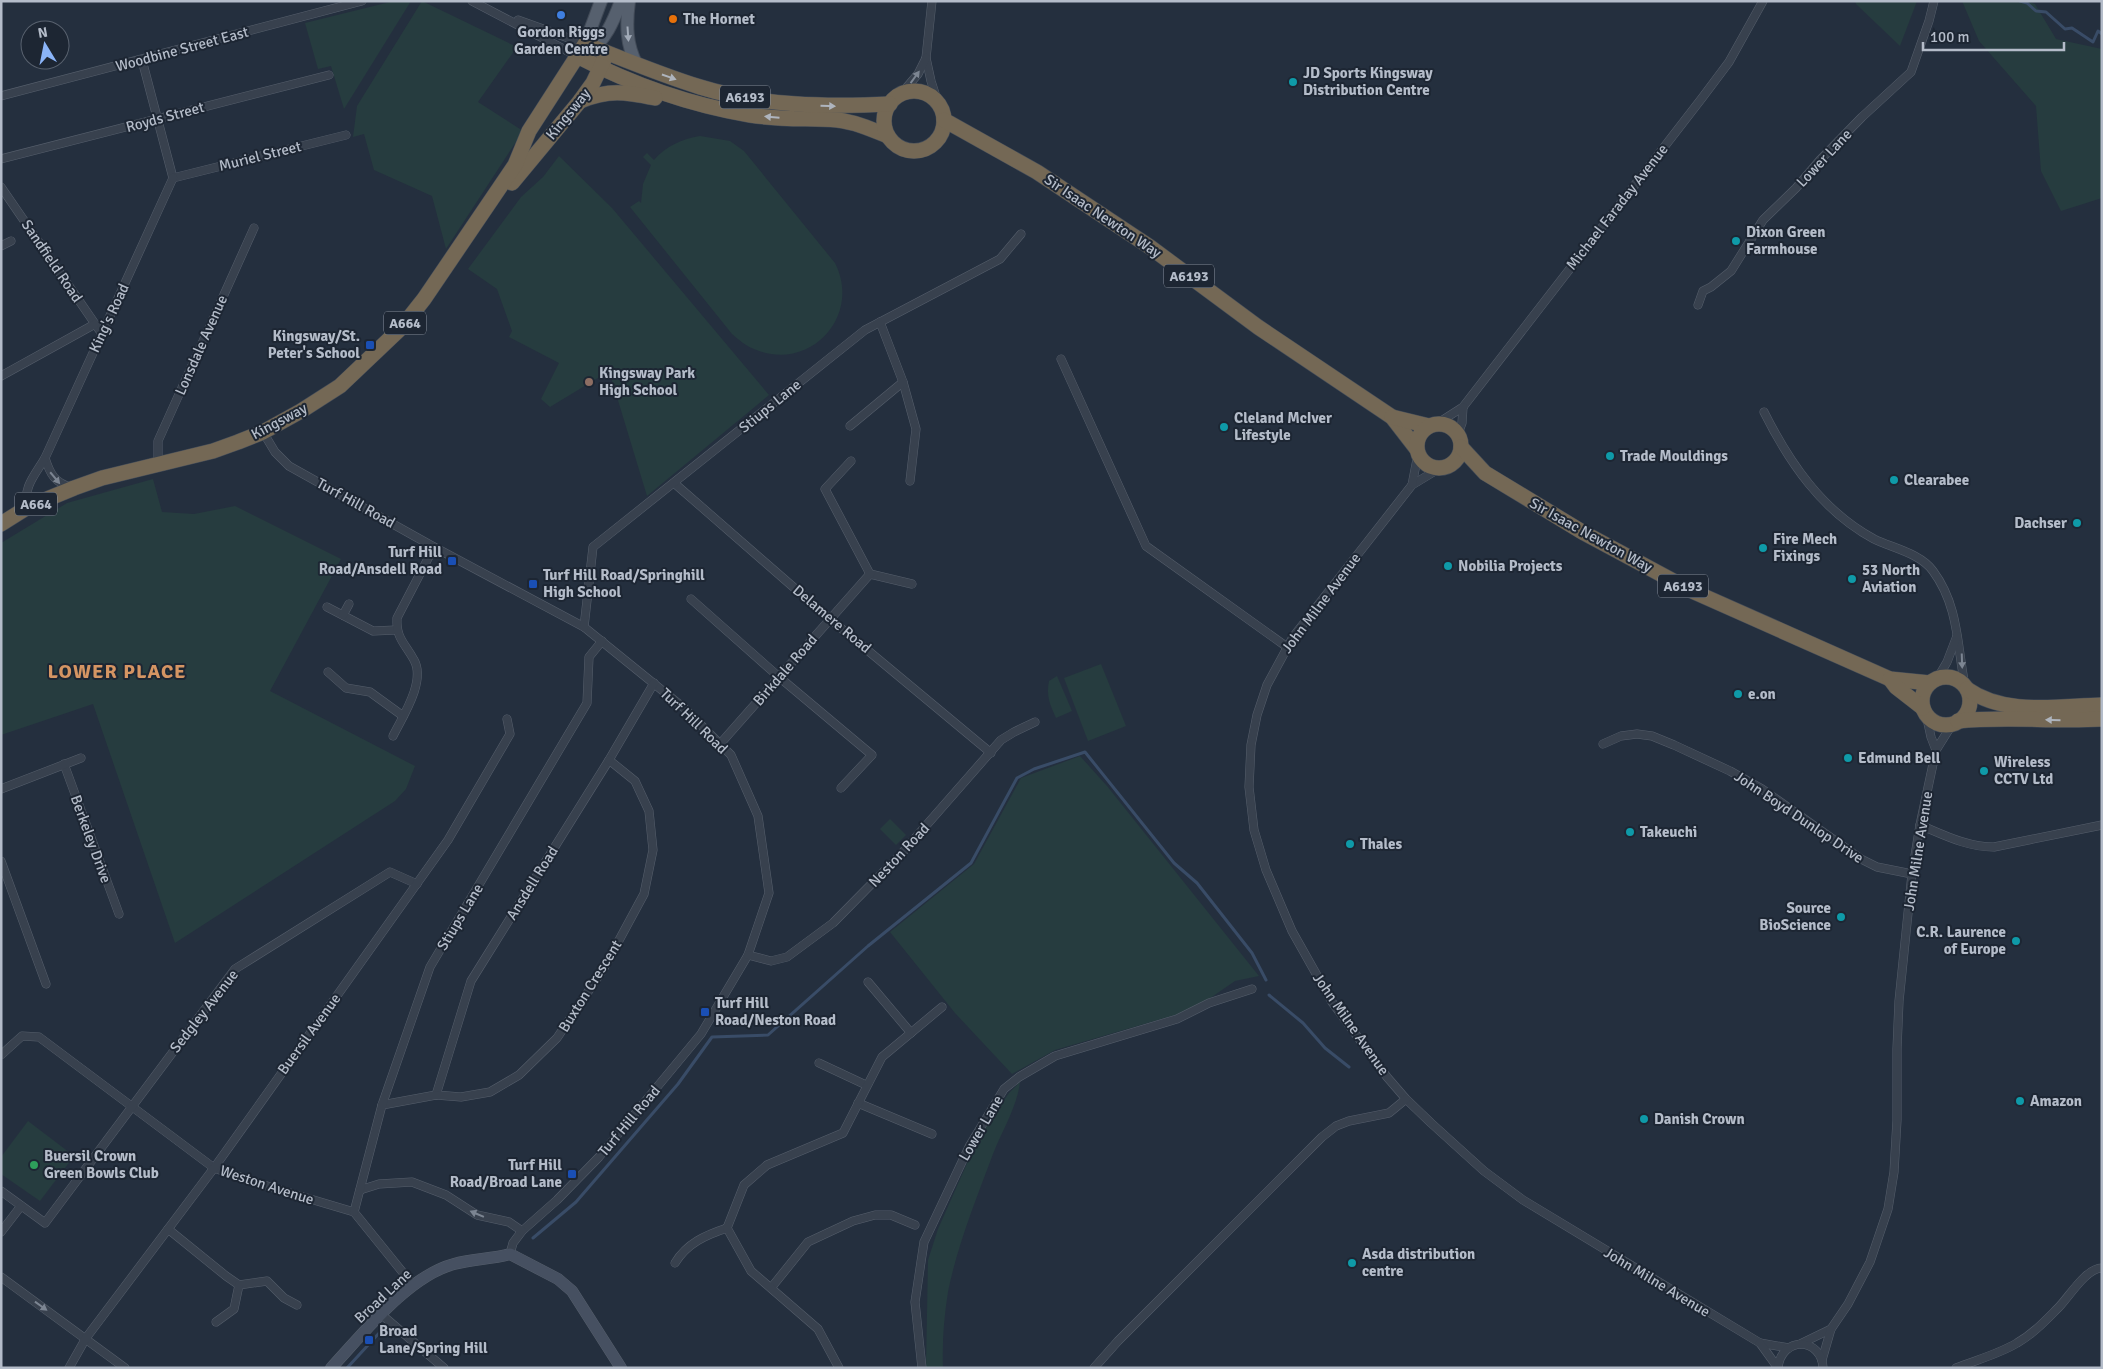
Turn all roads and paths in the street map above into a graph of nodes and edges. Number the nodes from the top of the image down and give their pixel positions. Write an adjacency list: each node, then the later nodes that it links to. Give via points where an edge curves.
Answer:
1 (362, 1): 12 (street, Woodbine Street East)
2 (472, 1): 9 (street)
3 (601, 1): 10 (main road, Kingsway / A664)
4 (621, 1): 10 (main road, A664, via 607,33)
5 (629, 1): 13 (main road, one-way to 13, via 628,38)
6 (932, 1): 11 (street)
7 (1763, 1): 41 (street, Michael Faraday Avenue, via 1730,62)
8 (1934, 1): 34 (street, Lower Lane, via 1911,72 1850,129 1763,220 1731,271 1703,291)
9 (491, 10): 10 (street); 10 (street)
10 (592, 55): 13 (highway, A6193); 17 (highway, Kingsway / A664, via 592,83); 19 (highway, A6193, via 624,79); 29 (highway, Kingsway / A664, via 529,131 515,165)
11 (926, 58): 15 (street, one-way to 11, via 918,74); 20 (street)
12 (142, 60): 16 (street, Woodbine Street East); 21 (street)
13 (636, 65): 18 (highway, A6193, one-way to 18, via 701,88 785,103 835,107)
14 (329, 74): 21 (street, Royds Street)
15 (901, 94): 18 (highway); 20 (highway, A6193, via 927,94)
16 (1, 96)
17 (580, 101): 19 (highway, A6193, via 606,92 623,91); 29 (highway, Kingsway / A664, via 518,177)
18 (890, 104): 23 (highway, via 884,120)
19 (700, 105): 23 (highway, A6193, one-way to 19, via 859,124 838,120 796,120)
20 (942, 113): 24 (highway, via 942,130); 25 (highway, Sir Isaac Newton Way / A6193)
21 (157, 119): 26 (street, Royds Street); 27 (street)
22 (346, 135): 27 (street, Muriel Street)
23 (888, 136): 24 (highway, A6193, via 903,149 912,151 922,150)
24 (938, 138): 25 (highway, Sir Isaac Newton Way / A6193)
25 (982, 142): 43 (highway, Sir Isaac Newton Way / A6193, via 1150,247 1258,327)
26 (1, 159)
27 (173, 178): 37 (street, King's Road)
28 (1, 187): 36 (street, Sandfield Road)
29 (484, 210): 46 (highway, Kingsway / A664, via 401,328 340,386)
30 (254, 228): 51 (street, Lonsdale Avenue, via 158,441)
31 (1022, 234): 35 (street, Stiups Lane, via 1000,259)
32 (11, 241): 33 (street)
33 (1, 246)
34 (1698, 305)
35 (880, 322): 40 (street); 55 (street, Stiups Lane, via 865,330)
36 (95, 324): 37 (street, Sandfield Road); 39 (street)
37 (102, 334): 49 (street, King's Road)
38 (1061, 359): 72 (street, via 1146,546)
39 (1, 376)
40 (903, 382): 45 (street); 54 (street, via 916,429)
41 (1463, 407): 44 (street); 47 (street)
42 (1764, 412): 70 (street, via 1796,470 1844,518 1873,538 1931,568 1944,588)
43 (1392, 418): 44 (highway, Sir Isaac Newton Way / A6193); 48 (highway, Sir Isaac Newton Way / A6193)
44 (1433, 424): 47 (highway, A6193, via 1449,426); 48 (highway, via 1419,435)
45 (850, 426)
46 (263, 432): 51 (highway, Kingsway / A664, via 213,451); 60 (street, Turf Hill Road, via 275,452 289,466)
47 (1460, 440): 52 (highway, via 1456,460); 53 (highway, Sir Isaac Newton Way)
48 (1417, 451): 52 (highway, A6193, via 1427,464); 56 (street, John Milne Avenue)
49 (44, 458): 57 (street, one-way to 57, via 50,474 60,484); 58 (street, King's Road, via 26,490)
50 (851, 461): 61 (street, via 825,489)
51 (158, 465): 57 (highway, Kingsway / A664)
52 (1445, 467): 53 (highway, Sir Isaac Newton Way); 56 (street, John Milne Avenue)
53 (1485, 473): 75 (highway, Sir Isaac Newton Way / A6193, via 1584,533 1692,591)
54 (910, 481)
55 (674, 483): 67 (street, Delamere Road); 68 (street, Stiups Lane, via 593,547)
56 (1412, 485): 72 (street, John Milne Avenue)
57 (74, 488): 58 (highway, Kingsway / A664)
58 (28, 507): 59 (highway, Kingsway / A664)
59 (1, 524)
60 (434, 547): 68 (street, Turf Hill Road); 69 (street, via 397,618)
61 (870, 574): 62 (street); 67 (street, Birkdale Road)
62 (912, 584)
63 (691, 599): 74 (street)
64 (348, 604): 66 (street)
65 (327, 607): 66 (street)
66 (343, 615): 69 (street, via 373,630)
67 (830, 619): 74 (street, Birkdale Road); 90 (street, Delamere Road)
68 (584, 627): 71 (street, Turf Hill Road)
69 (396, 630): 81 (street, via 416,661 418,684)
70 (1957, 636): 76 (street, via 1947,662); 78 (street, one-way to 78)
71 (602, 641): 77 (street, Turf Hill Road); 114 (street, Stiups Lane, via 589,657 587,703 430,967)
72 (1287, 647): 112 (street, John Milne Avenue, via 1261,704 1251,745 1249,794 1257,844 1280,906 1315,974 1352,1031)
73 (328, 672): 81 (street, via 346,688 370,692)
74 (779, 677): 87 (street, Birkdale Road); 94 (street, via 872,755)
75 (1890, 679): 76 (highway, Sir Isaac Newton Way / A6193); 80 (highway, Sir Isaac Newton Way / A6193)
76 (1934, 681): 78 (highway, A6193, via 1952,678); 80 (highway, via 1923,695)
77 (654, 683): 87 (street, Turf Hill Road); 92 (street, Ansdell Road)
78 (1966, 688): 79 (highway, A6193, via 1985,700 2013,706); 85 (highway, via 1969,707)
79 (2102, 704)
80 (1925, 711): 85 (highway, A6193, via 1938,723); 89 (street, John Milne Avenue)
81 (403, 716): 86 (street)
82 (507, 719): 100 (street, Buersil Avenue, via 510,734 448,840)
83 (2102, 719): 85 (highway, A6193, one-way to 85, via 1984,718)
84 (1035, 722): 90 (street, Neston Road, via 1001,740)
85 (1955, 722): 89 (street, John Milne Avenue)
86 (393, 736)
87 (720, 744): 102 (street, Turf Hill Road, via 731,755 758,816 769,893)
88 (1603, 744): 99 (street, John Boyd Dunlop Drive, via 1620,736 1637,734 1669,743 1755,784 1868,863)
89 (1936, 750): 96 (street, John Milne Avenue)
90 (991, 753): 102 (street, Neston Road, via 902,853 833,923 787,957 771,961)
91 (81, 758): 93 (street)
92 (609, 760): 111 (street, Ansdell Road, via 471,981); 111 (street, Buxton Crescent, via 635,781 649,811 653,850 644,894 604,968 557,1038 519,1075 490,1092 461,1097)
93 (64, 764): 95 (street); 101 (street, Berkeley Drive)
94 (841, 788)
95 (1, 789)
96 (1920, 825): 97 (street, via 1963,843 1982,847); 99 (street, John Milne Avenue)
97 (2102, 825)
98 (1, 861): 104 (street)
99 (1912, 874): 137 (street, John Milne Avenue, via 1899,1001 1897,1120 1888,1209 1870,1262)
100 (417, 884): 115 (street, Sedgley Avenue, via 390,872 234,969); 117 (street, Buersil Avenue)
101 (118, 914)
102 (748, 955): 125 (street, Turf Hill Road, via 701,1034 671,1071 599,1157)
103 (868, 982): 107 (street)
104 (46, 984)
105 (1248, 1001): 149 (street, Lower Lane, via 1249,990 1209,1003 1177,1019 1055,1056 1004,1089 970,1145 924,1242 915,1302)
106 (942, 1007): 107 (street)
107 (911, 1033): 110 (street, via 882,1057)
108 (1, 1055): 115 (street, Weston Avenue, via 22,1036 39,1037)
109 (820, 1063): 110 (street)
110 (866, 1085): 113 (street)
111 (436, 1095): 114 (street, Buxton Crescent)
112 (1406, 1100): 139 (street, John Milne Avenue, via 1484,1171 1523,1200); 150 (street, via 1389,1113 1342,1123 1322,1137)
113 (858, 1103): 116 (street); 123 (street, via 843,1133 767,1165 744,1185)
114 (382, 1105): 118 (street, Stiups Lane)
115 (132, 1107): 117 (street, Weston Avenue); 120 (street, Sedgley Avenue, via 45,1223)
116 (932, 1134)
117 (214, 1168): 121 (street, Weston Avenue); 124 (street, Buersil Avenue)
118 (360, 1190): 121 (street, Stiups Lane); 125 (street, one-way to 118, via 509,1222 477,1215 446,1195 412,1182 379,1184)
119 (1, 1191): 120 (street)
120 (22, 1206): 126 (street)
121 (354, 1212): 132 (street)
122 (915, 1225): 133 (street, via 891,1215 875,1215 853,1222 808,1242)
123 (727, 1228): 128 (street, via 702,1237); 133 (street, via 751,1271)
124 (168, 1229): 131 (street); 138 (street, Buersil Avenue)
125 (522, 1231): 127 (street, Turf Hill Road, via 513,1242)
126 (1, 1232)
127 (510, 1254): 132 (main road, Broad Lane, via 453,1264); 147 (main road, via 558,1279 572,1291)
128 (675, 1263)
129 (2102, 1268): 152 (street, via 2086,1275 2040,1326 2017,1344)
130 (1, 1277): 138 (street, one-way to 138)
131 (240, 1285): 134 (street, via 268,1281 284,1298); 136 (street, via 234,1309)
132 (413, 1285): 135 (main road, Broad Lane)
133 (771, 1288): 148 (street, via 818,1328)
134 (297, 1305)
135 (382, 1315): 145 (main road, Broad Lane); 146 (street)
136 (216, 1322)
137 (1832, 1328): 140 (street); 142 (street, John Milne Avenue)
138 (86, 1338): 143 (street, Buersil Avenue); 144 (street)
139 (1760, 1343): 141 (street, John Milne Avenue); 151 (street, John Milne Avenue)
140 (1799, 1344): 141 (street); 142 (street, via 1814,1348)
141 (1789, 1348): 151 (street, via 1781,1356)
142 (1823, 1364)
143 (69, 1368)
144 (125, 1368)
145 (331, 1368)
146 (444, 1368)
147 (621, 1368)
148 (839, 1368)
149 (922, 1368)
150 (1094, 1368)
151 (1778, 1368)
152 (1956, 1368)

